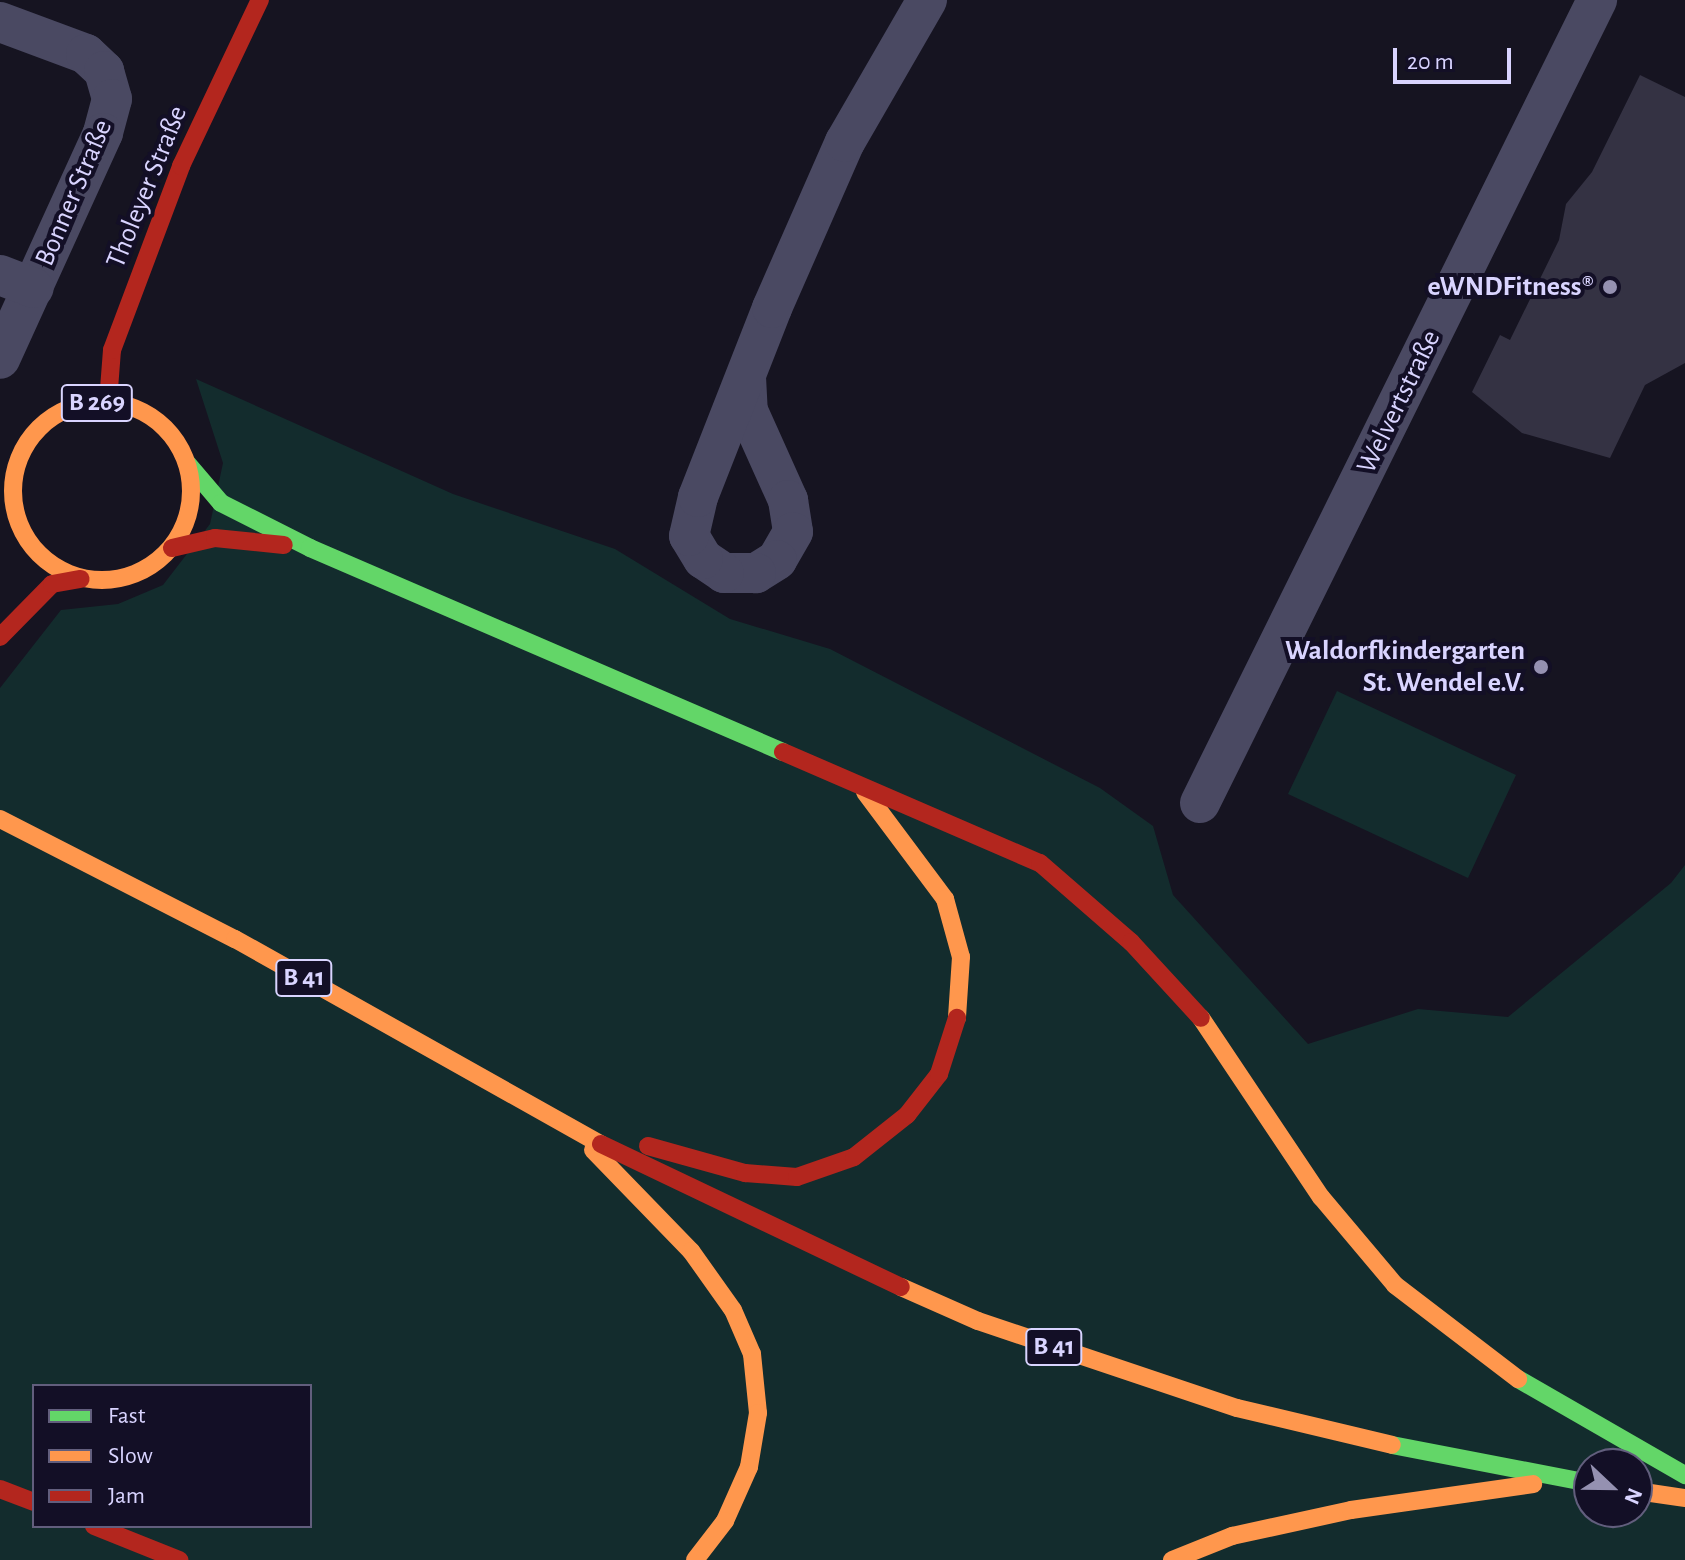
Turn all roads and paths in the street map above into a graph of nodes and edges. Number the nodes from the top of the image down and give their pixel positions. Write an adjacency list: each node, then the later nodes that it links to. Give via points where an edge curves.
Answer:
1 (260, 0): 8 (main road, Tholeyer Straße / B 269, via 175,180 112,350)
2 (927, 0): 7 (street, via 845,142)
3 (1597, 0): 17 (street, Welvertstraße)
4 (0, 22): 5 (street, Bonner Straße, via 86,54 104,71 112,99 103,133)
5 (17, 282): 6 (street, Bonner Straße)
6 (0, 359)
7 (746, 377)
8 (108, 402): 9 (main road, B 269, via 156,420); 10 (main road, B 269, via 77,404 50,417 29,438 16,465 12,495)
9 (187, 463): 11 (main road, via 191,492); 12 (main road, via 221,503)
10 (18, 524): 13 (main road); 14 (main road, via 33,549)
11 (172, 548): 12 (main road, via 215,538); 14 (main road, via 131,576)
12 (310, 548): 16 (main road)
13 (7, 549)
14 (81, 579): 15 (main road, via 52,584)
15 (0, 637)
16 (861, 788): 19 (main road, via 945,899 961,957 957,1020 939,1074 907,1115 854,1157 797,1177 745,1173); 21 (main road, via 1040,863 1131,942 1202,1019 1321,1197 1395,1285 1491,1364)
17 (1200, 803)
18 (0, 819): 19 (main road, B 41, via 235,939)
19 (546, 1116): 20 (main road, B 41)
20 (575, 1131): 22 (main road, B 41, via 759,1224 978,1321 1237,1408); 30 (main road, via 691,1251 733,1310 752,1354 758,1413 749,1467 725,1521)
21 (1685, 1475)
22 (1563, 1479): 23 (main road, B 41); 31 (main road, via 1420,1505 1351,1510 1232,1536)
23 (1573, 1481)
24 (0, 1489): 27 (main road)
25 (1653, 1493): 26 (main road)
26 (1685, 1498)
27 (32, 1501)
28 (99, 1528): 29 (main road)
29 (179, 1560)
30 (695, 1560)
31 (1172, 1560)

